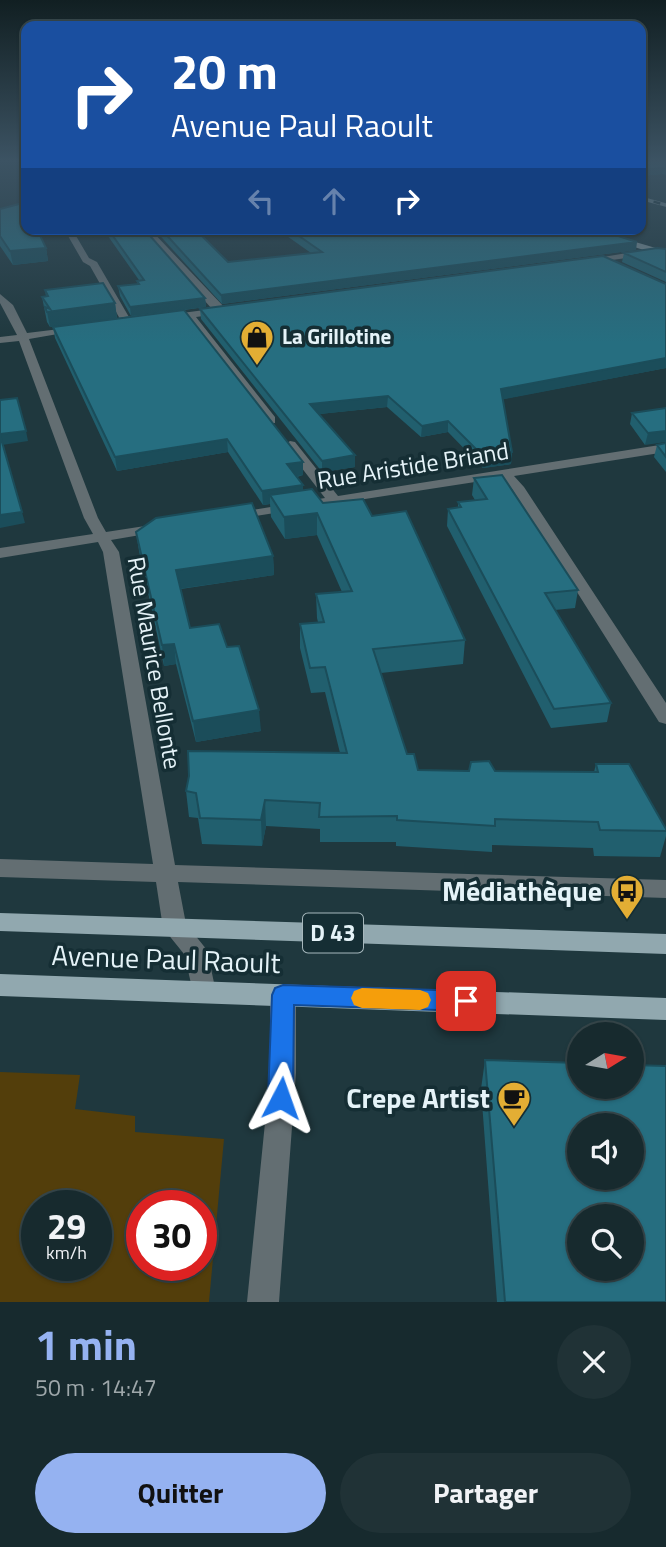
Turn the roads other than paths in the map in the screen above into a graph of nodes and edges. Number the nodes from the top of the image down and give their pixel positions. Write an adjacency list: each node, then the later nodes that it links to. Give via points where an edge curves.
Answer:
1 (71, 235): 14 (street, via 133,323)
2 (150, 235): 11 (street)
3 (599, 235): 4 (main road)
4 (654, 252): 5 (main road); 6 (street)
5 (666, 254)
6 (601, 258): 7 (street); 8 (street)
7 (575, 262)
8 (621, 268)
9 (0, 297): 16 (street, Rue Maurice Bellonte)
10 (233, 309): 11 (street)
11 (219, 311): 12 (street)
12 (189, 315): 13 (street); 20 (street)
13 (160, 319)
14 (114, 326)
15 (88, 329): 16 (street)
16 (23, 337): 17 (street); 23 (street, Rue Maurice Bellonte, via 91,518)
17 (0, 340)
18 (666, 448): 19 (street, Rue Aristide Briand)
19 (504, 474): 20 (street, Rue Aristide Briand); 25 (street, via 517,486)
20 (334, 501): 21 (street, Rue Aristide Briand)
21 (220, 519)
22 (168, 527): 23 (street)
23 (103, 537): 24 (street); 27 (street, Rue Maurice Bellonte, via 111,552)
24 (0, 553)
25 (666, 718)
26 (0, 868): 27 (street)
27 (165, 872): 28 (street); 30 (street, Rue Maurice Bellonte)
28 (666, 888)
29 (0, 922): 30 (main road, Avenue Paul Raoult / D 43)
30 (174, 928): 31 (main road, Avenue Paul Raoult / D 43); 33 (street, via 195,950)
31 (666, 944)
32 (0, 985): 33 (main road, Avenue Paul Raoult)
33 (204, 992): 34 (main road, Avenue Paul Raoult)
34 (283, 995): 35 (main road, Avenue Paul Raoult); 36 (street, via 283,1073)
35 (666, 1009)
36 (263, 1302)

